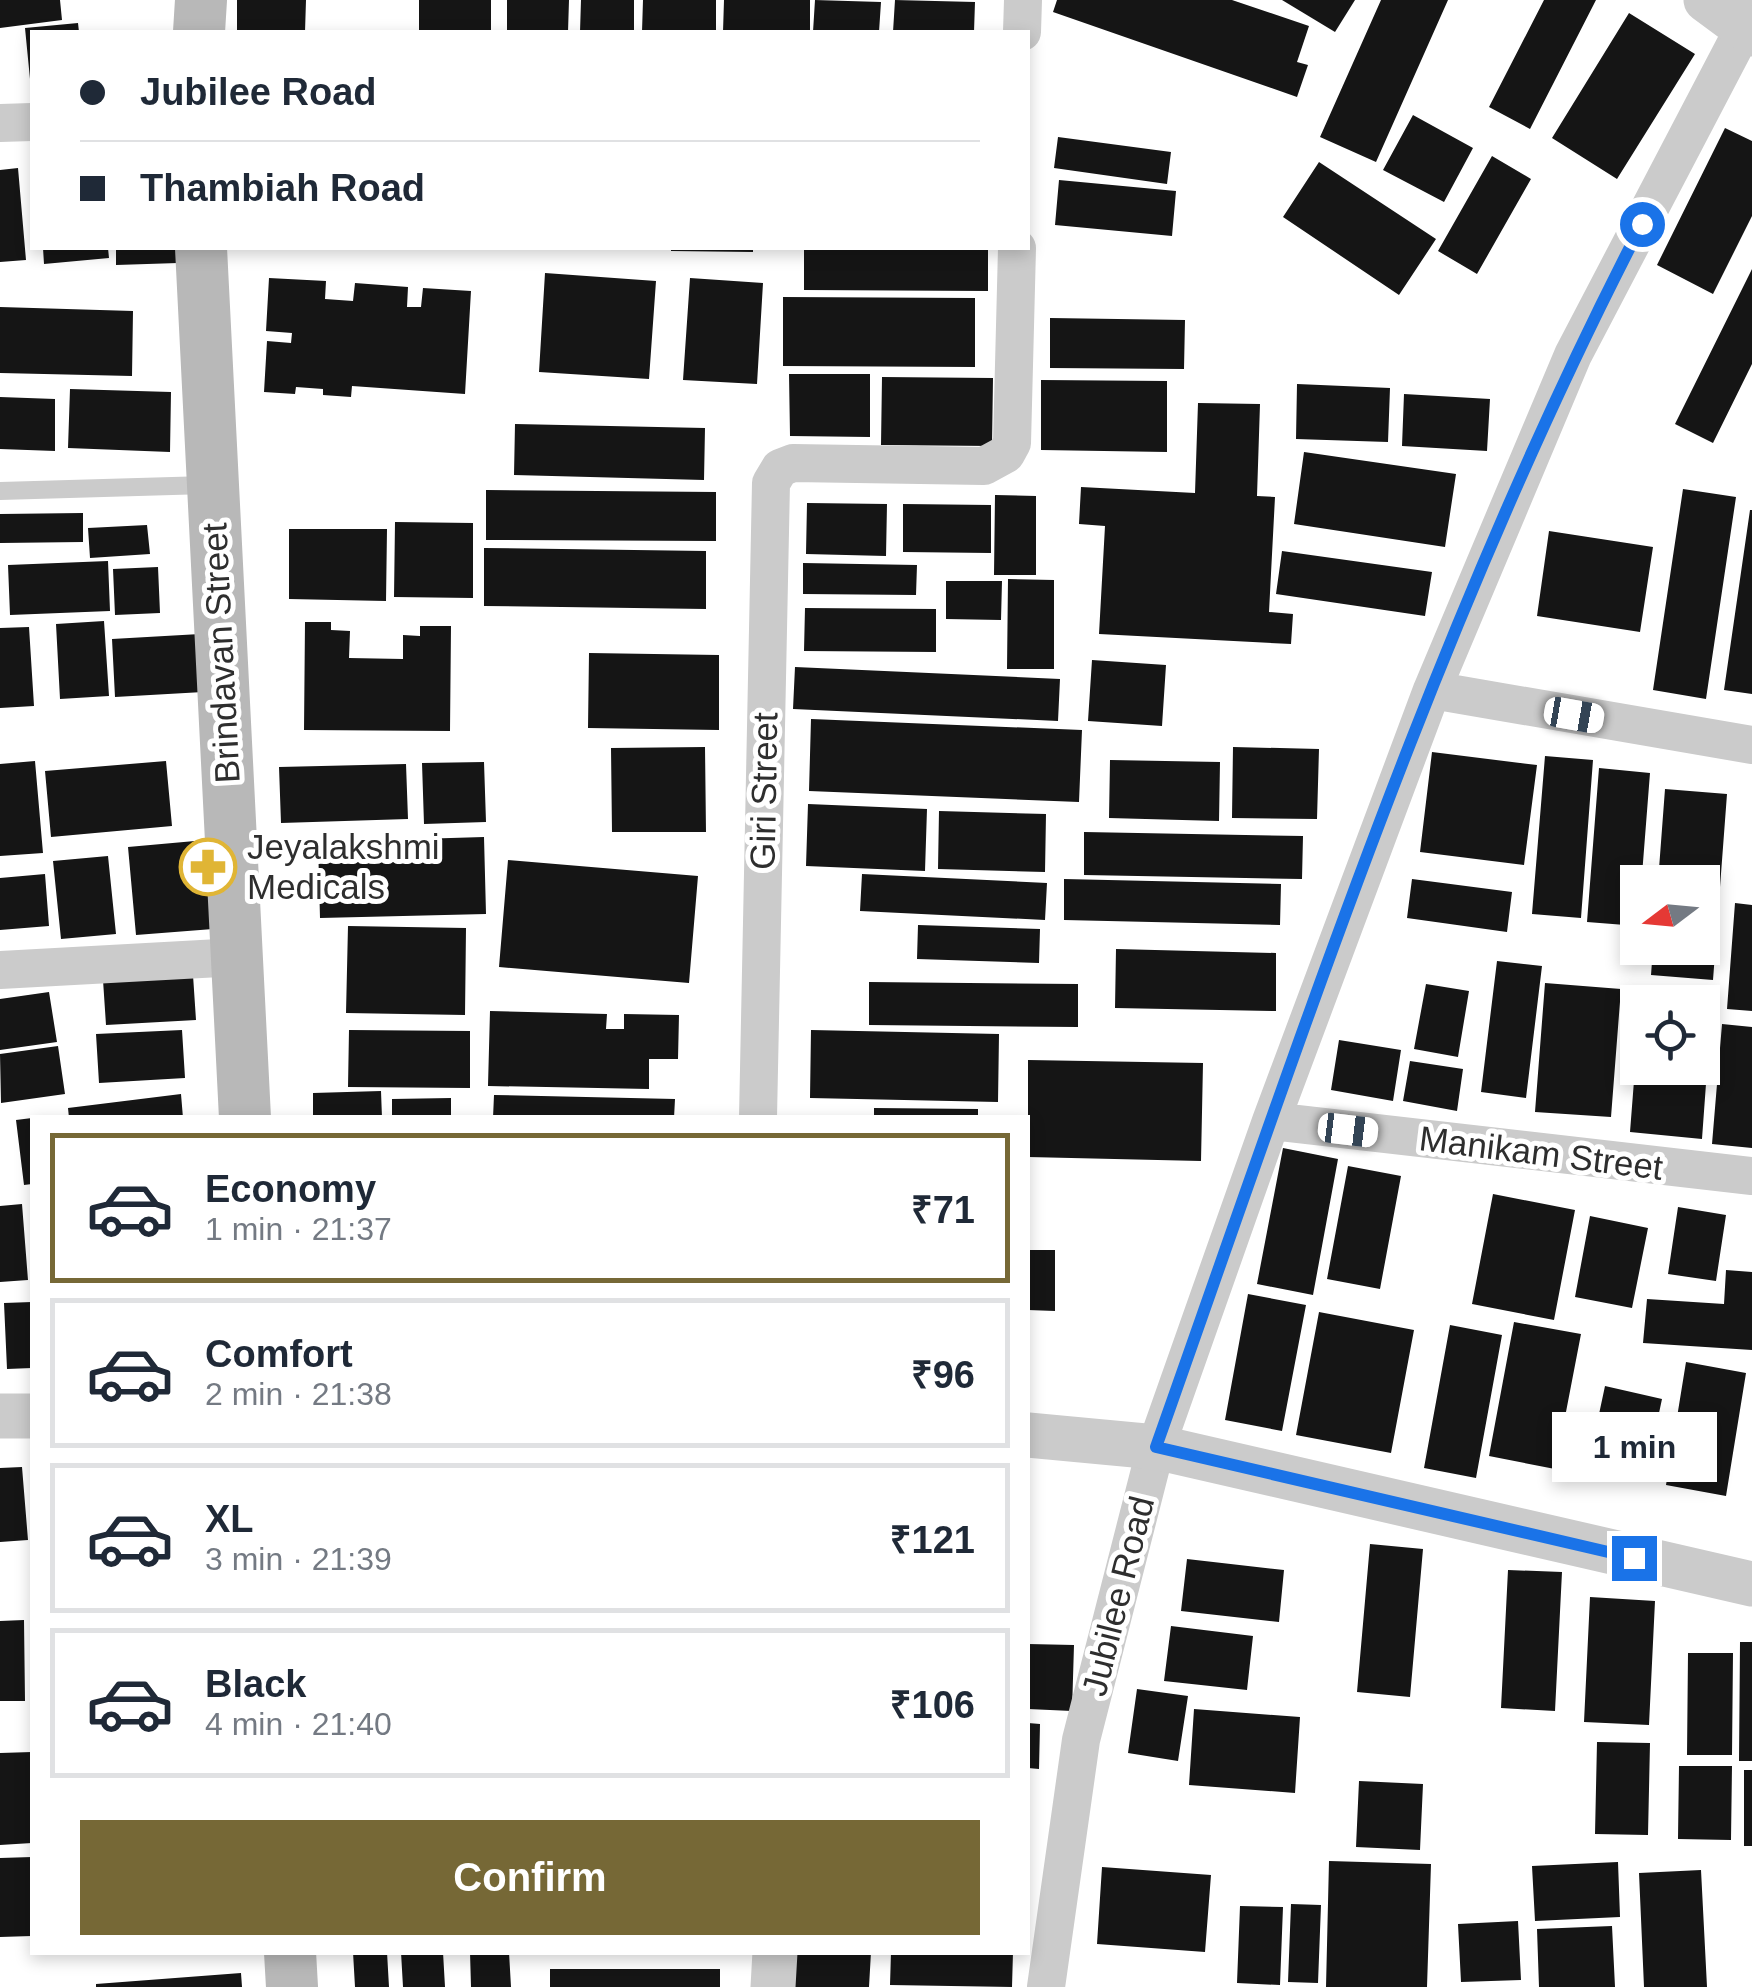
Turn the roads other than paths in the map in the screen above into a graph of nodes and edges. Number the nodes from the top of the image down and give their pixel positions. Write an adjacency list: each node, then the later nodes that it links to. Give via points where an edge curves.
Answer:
1 (201, 0): 5 (main road)
2 (1023, 0): 6 (street)
3 (1706, 0): 4 (street)
4 (1749, 22): 13 (street, Jubilee Road, via 1574,355)
5 (200, 30)
6 (1022, 30)
7 (30, 122): 8 (street)
8 (0, 123)
9 (201, 250): 11 (main road, Brindavan Street)
10 (1017, 250): 18 (street, Giri Street, via 1012,442 1006,454 984,466 804,462 780,468 770,483)
11 (212, 484): 12 (lane); 15 (main road, Brindavan Street)
12 (0, 491)
13 (1432, 690): 14 (street); 19 (street, Jubilee Road)
14 (1752, 745)
15 (238, 957): 16 (street); 17 (main road, Brindavan Street)
16 (0, 970)
17 (245, 1115)
18 (758, 1115)
19 (1271, 1120): 20 (street, Manikam Street); 24 (street, Jubilee Road)
20 (1752, 1176)
21 (0, 1416): 22 (street)
22 (30, 1416)
23 (1030, 1434): 24 (street)
24 (1156, 1447): 25 (street); 30 (street, Jubilee Road, via 1082,1740)
25 (1752, 1584)
26 (290, 1955): 28 (main road)
27 (775, 1955): 29 (street)
28 (292, 1987)
29 (773, 1987)
30 (1046, 1987)

